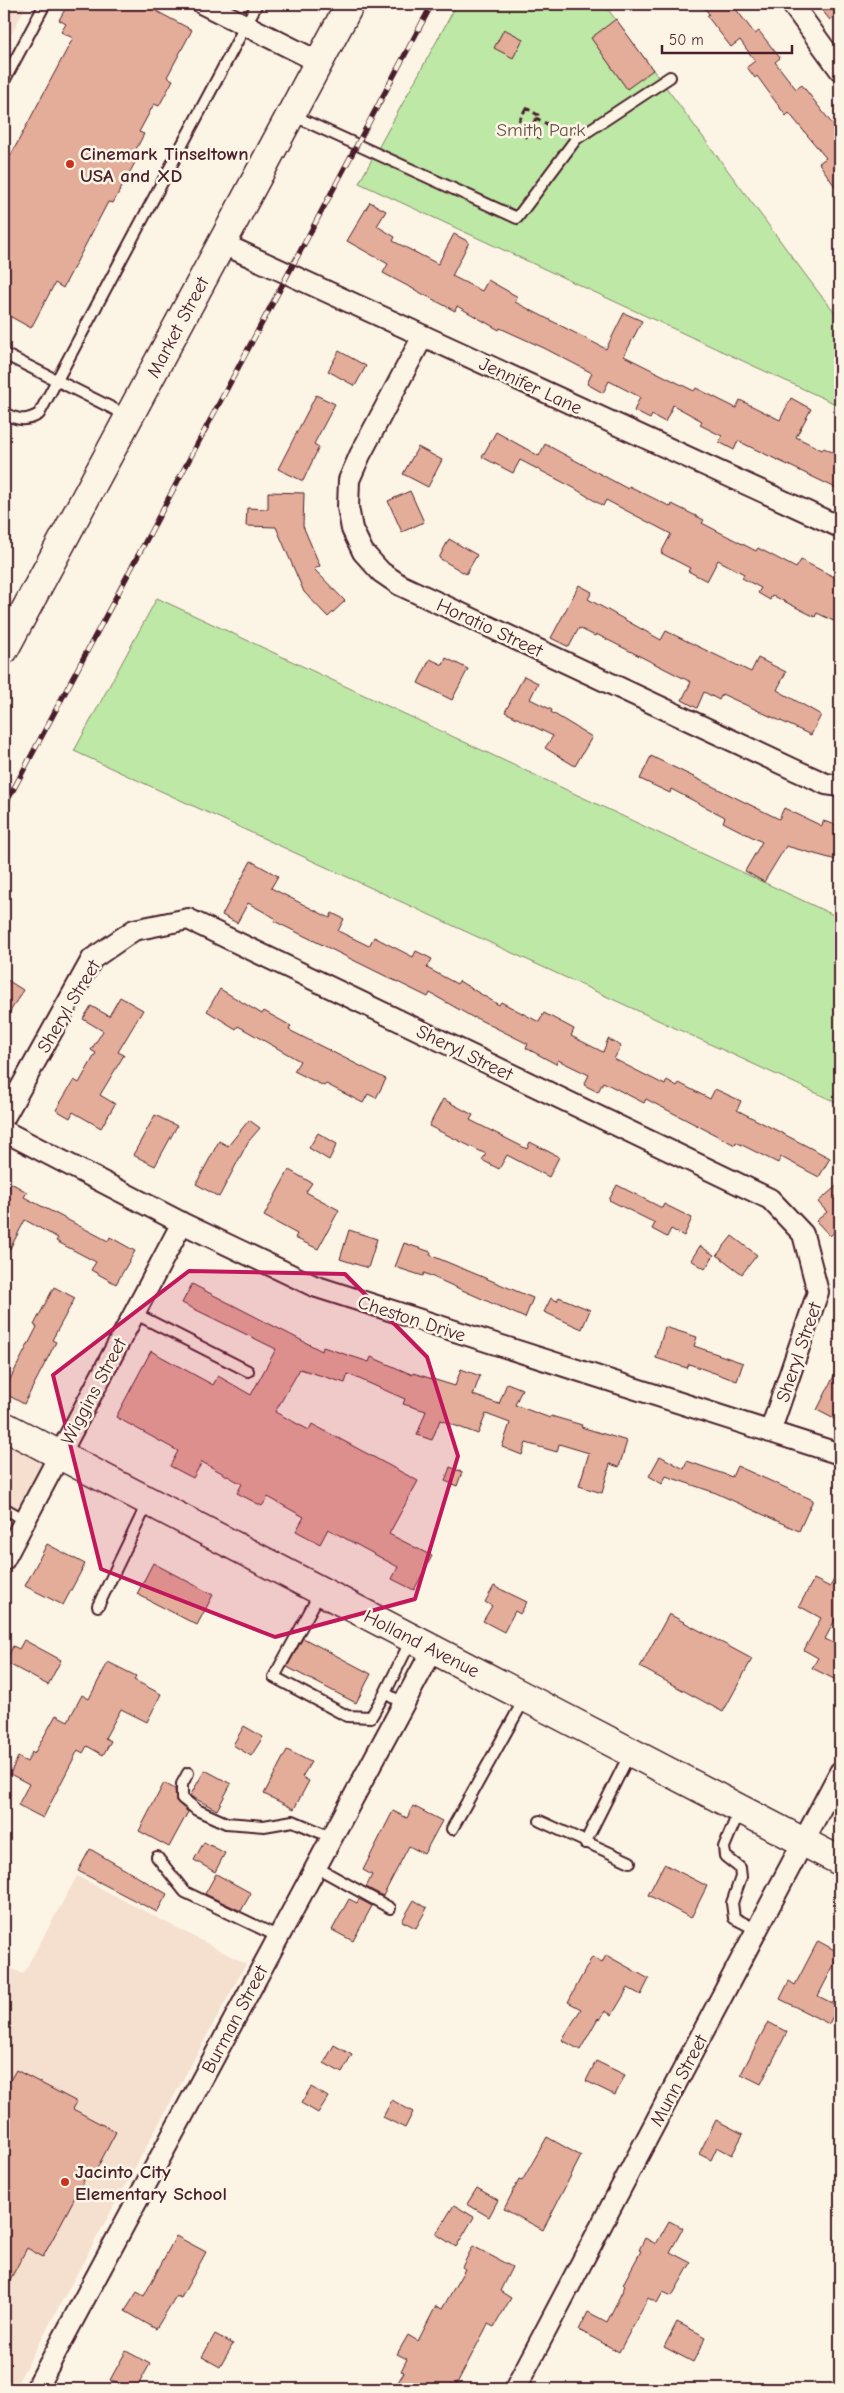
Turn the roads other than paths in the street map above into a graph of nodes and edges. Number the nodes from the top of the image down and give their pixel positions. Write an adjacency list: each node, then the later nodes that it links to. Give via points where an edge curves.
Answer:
1 (45, 4): 10 (lane)
2 (203, 4): 6 (street)
3 (257, 4): 6 (lane)
4 (350, 4): 7 (main road, Market Street)
5 (792, 4): 8 (street)
6 (246, 25): 7 (street); 15 (lane)
7 (320, 62): 11 (main road, Market Street)
8 (840, 70)
9 (670, 77): 11 (lane, via 576,139 517,218)
10 (4, 81)
11 (291, 114): 12 (main road, Market Street)
12 (221, 243): 13 (street, Jennifer Lane); 17 (main road, Market Street)
13 (423, 336): 18 (street, Jennifer Lane); 20 (street, Horatio Street, via 349,480 348,507 352,529 363,552 381,572 400,584 795,770 826,784)
14 (4, 354): 15 (lane)
15 (56, 382): 16 (lane, via 39,414 31,419 22,420); 17 (lane)
16 (4, 413)
17 (128, 416): 19 (main road, Market Street)
18 (840, 528)
19 (4, 650)
20 (840, 786)
21 (4, 1118): 27 (street, Sheryl Street, via 92,959 134,930 188,919 770,1199 803,1234 818,1292)
22 (4, 1131): 23 (street, Cheston Drive)
23 (182, 1222): 24 (street, Wiggins Street); 27 (street, Cheston Drive, via 314,1286)
24 (134, 1313): 25 (lane); 29 (street, Wiggins Street)
25 (248, 1371)
26 (4, 1426): 29 (main road, Holland Avenue)
27 (770, 1432): 28 (street, Cheston Drive)
28 (840, 1454)
29 (59, 1455): 30 (main road, Holland Avenue); 32 (street, Wiggins Street)
30 (148, 1501): 34 (main road, Holland Avenue); 35 (lane)
31 (4, 1508): 32 (lane)
32 (25, 1520): 33 (street, Wiggins Street)
33 (4, 1560)
34 (321, 1590): 36 (main road, Holland Avenue); 37 (lane, via 274,1678 346,1716 371,1717)
35 (98, 1606)
36 (423, 1644): 37 (lane); 38 (main road, Holland Avenue); 39 (street, Burman Street)
37 (385, 1693): 39 (lane)
38 (526, 1697): 40 (main road, Holland Avenue); 45 (lane)
39 (404, 1704): 46 (street, Burman Street)
40 (630, 1752): 43 (main road, Holland Avenue); 48 (lane)
41 (188, 1774): 46 (lane, via 182,1784 182,1798 197,1810 226,1823 264,1826 293,1820)
42 (839, 1777): 47 (street, Munn Street)
43 (740, 1809): 47 (main road, Holland Avenue); 54 (lane, via 724,1847 726,1856 740,1868 741,1877 732,1903 734,1918)
44 (540, 1821): 48 (lane)
45 (452, 1829)
46 (331, 1837): 52 (street, Burman Street)
47 (803, 1842): 50 (main road, Holland Avenue); 54 (street, Munn Street)
48 (585, 1843): 51 (lane)
49 (157, 1857): 55 (lane, via 185,1892)
50 (840, 1861)
51 (630, 1862)
52 (316, 1867): 53 (lane); 55 (street, Burman Street)
53 (390, 1908)
54 (757, 1930): 57 (street, Munn Street)
55 (279, 1937): 56 (street, Burman Street)
56 (36, 2389)
57 (515, 2389)

